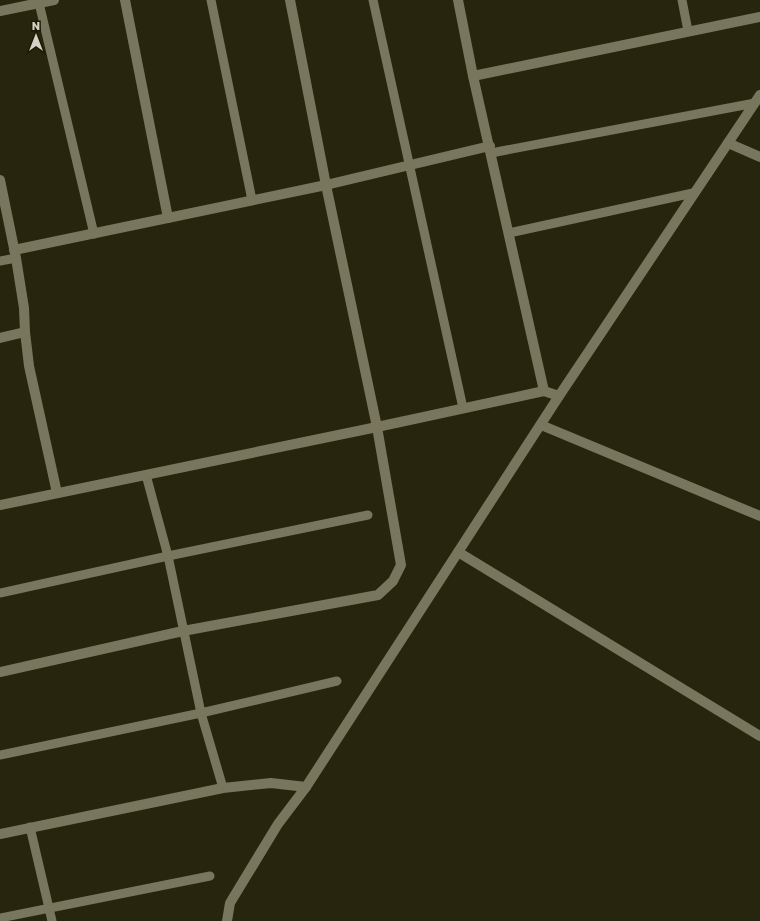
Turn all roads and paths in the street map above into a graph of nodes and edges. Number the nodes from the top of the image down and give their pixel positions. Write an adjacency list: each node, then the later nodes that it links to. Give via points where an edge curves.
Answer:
1 (54, 0): 8 (street)
2 (125, 0): 22 (street)
3 (211, 0): 21 (lane)
4 (290, 0): 19 (street)
5 (373, 0): 17 (lane)
6 (458, 0): 12 (street)
7 (682, 0): 11 (lane)
8 (39, 3): 9 (street); 24 (lane)
9 (0, 11)
10 (760, 17): 11 (street)
11 (688, 31): 12 (street)
12 (473, 76): 15 (street)
13 (758, 99): 14 (street); 15 (lane)
14 (728, 144): 16 (street); 20 (street)
15 (491, 150): 17 (street); 23 (street)
16 (760, 157)
17 (409, 165): 19 (street); 31 (lane)
18 (0, 180): 25 (street)
19 (326, 185): 21 (street); 33 (street)
20 (694, 193): 23 (lane); 30 (street)
21 (252, 200): 22 (street)
22 (168, 218): 24 (street)
23 (509, 233): 29 (street)
24 (94, 234): 25 (street)
25 (15, 254): 26 (lane); 27 (street, via 24,308)
26 (0, 261)
27 (25, 332): 28 (street); 35 (street)
28 (0, 338)
29 (544, 391): 30 (street); 31 (street)
30 (559, 396): 32 (street)
31 (463, 408): 33 (street)
32 (541, 425): 38 (street); 39 (street)
33 (377, 427): 34 (street); 42 (street, via 401,565 393,581 378,596)
34 (146, 475): 35 (street); 40 (lane)
35 (57, 493): 36 (street)
36 (0, 505)
37 (368, 515): 40 (lane)
38 (760, 516)
39 (458, 552): 46 (street); 48 (street)
40 (168, 556): 41 (lane); 42 (lane)
41 (0, 593)
42 (184, 631): 43 (street); 45 (lane)
43 (0, 672)
44 (337, 681): 45 (lane)
45 (202, 713): 47 (lane); 49 (lane)
46 (760, 736)
47 (0, 755)
48 (306, 787): 49 (street, via 271,783); 56 (street, via 278,824 230,904)
49 (223, 788): 50 (street)
50 (30, 827): 51 (street); 53 (lane)
51 (0, 834)
52 (210, 876): 53 (lane)
53 (49, 908): 54 (lane); 55 (lane)
54 (0, 918)
55 (52, 921)
56 (227, 921)

